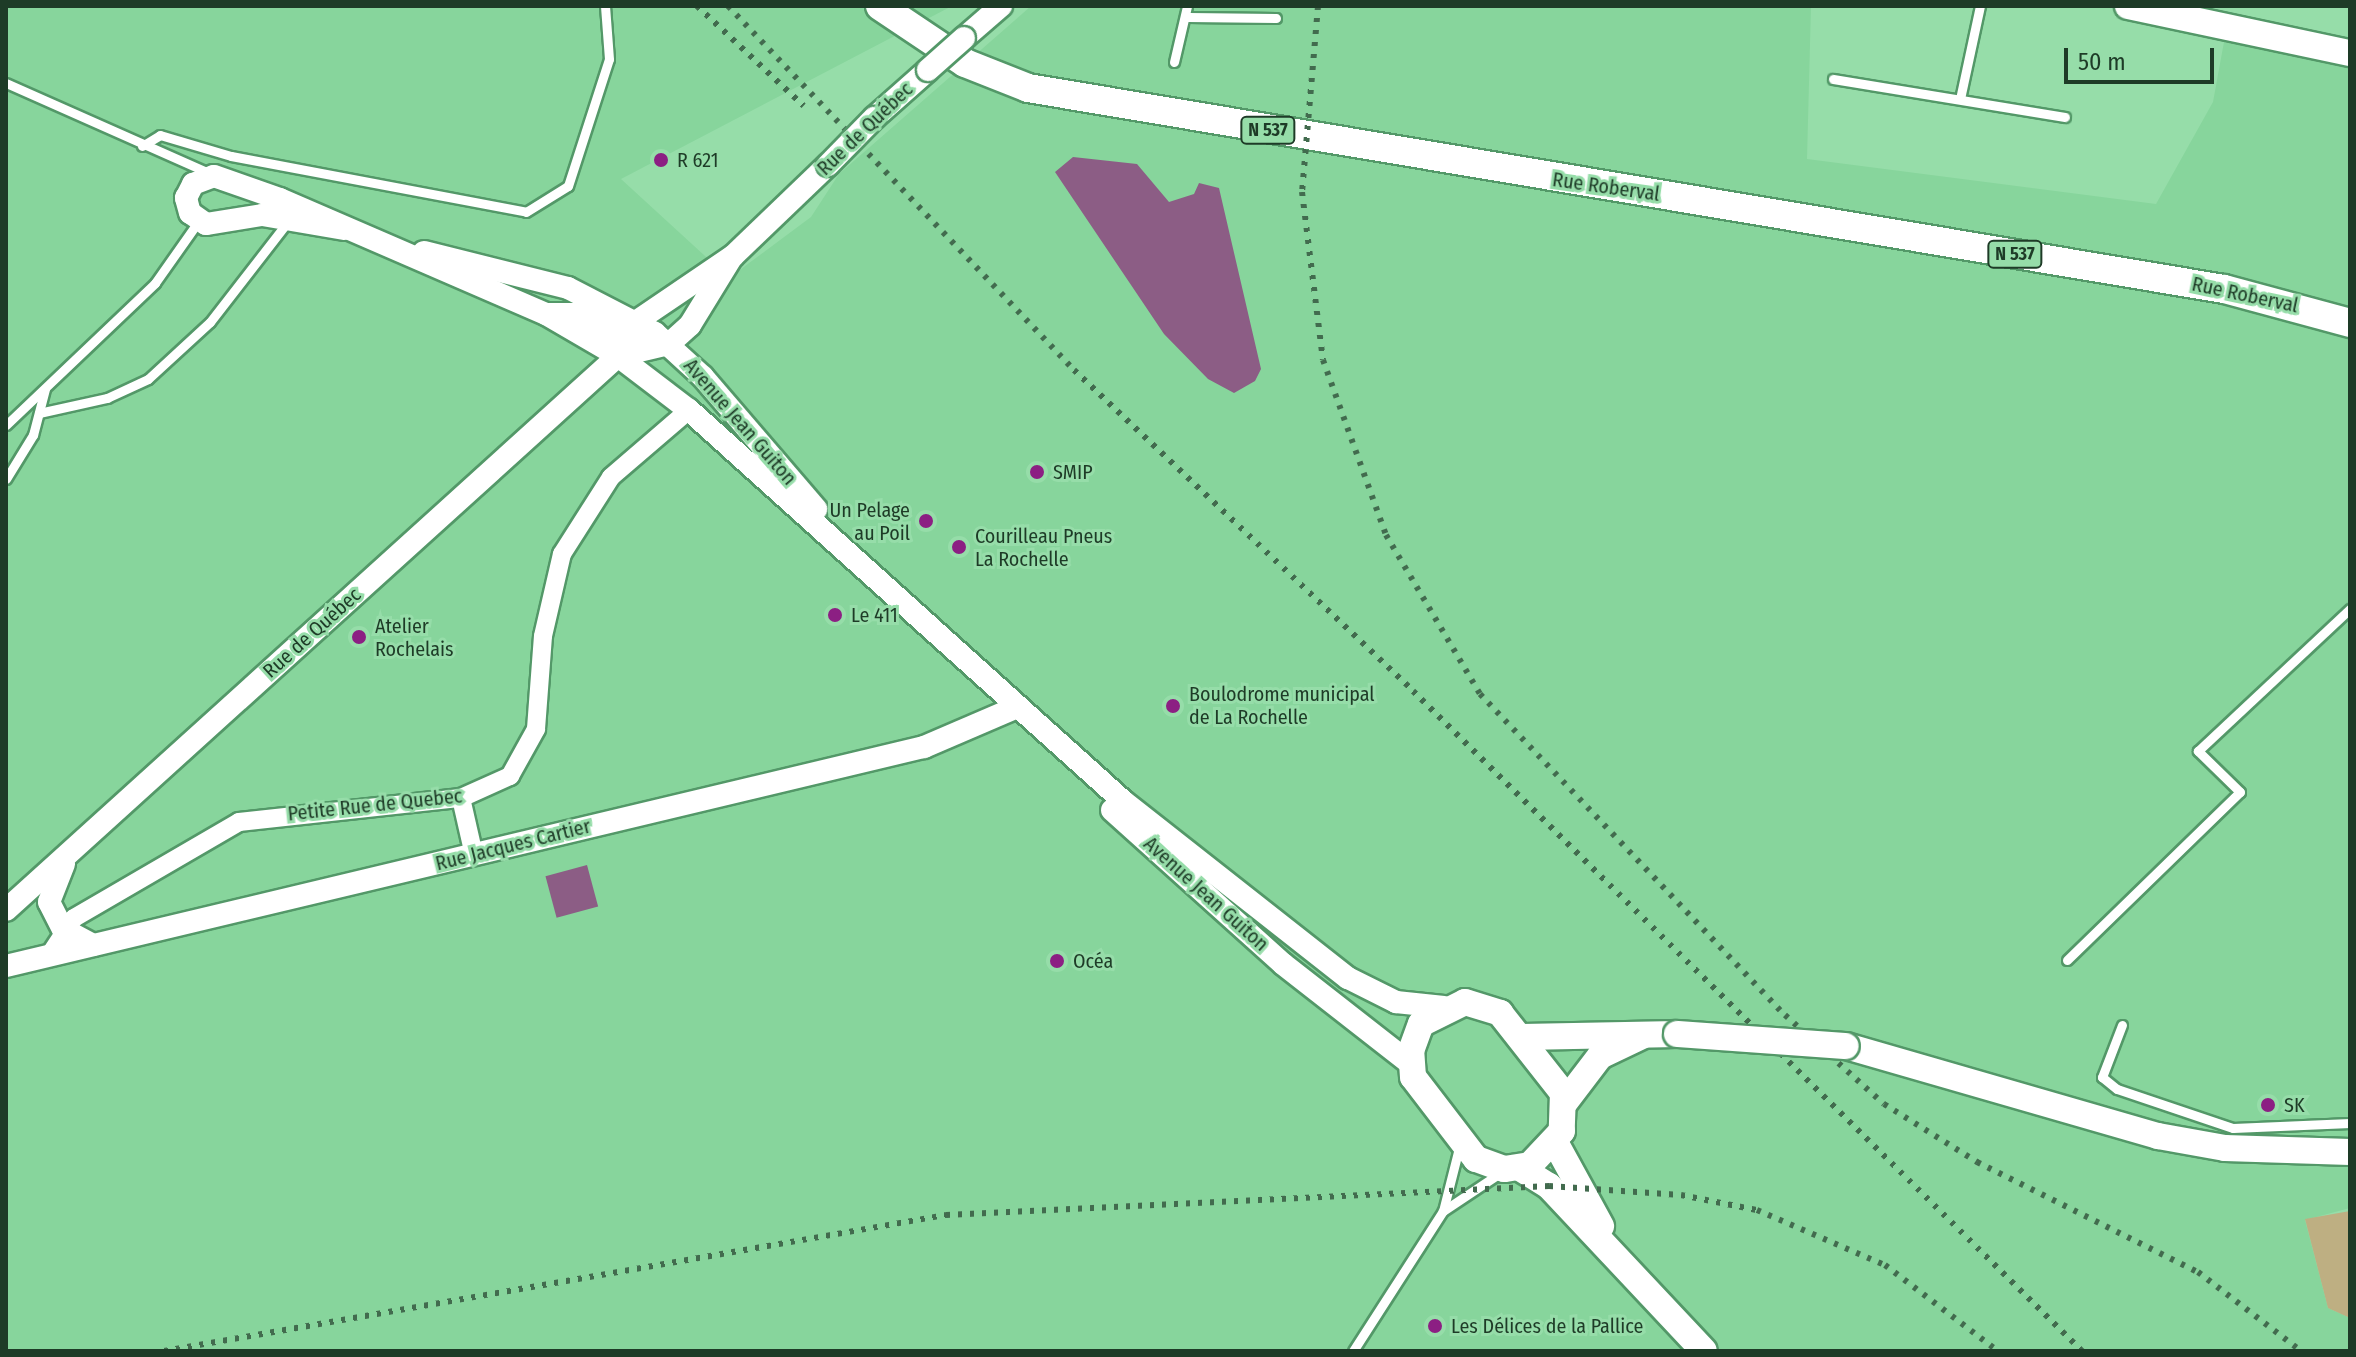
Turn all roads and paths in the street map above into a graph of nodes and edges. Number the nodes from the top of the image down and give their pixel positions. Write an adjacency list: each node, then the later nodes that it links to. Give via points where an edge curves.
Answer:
1 (605, 6): 15 (lane, via 609,59 568,186 526,212 231,156 160,135)
2 (880, 6): 22 (main road, Rue Roberval / N 537, via 965,63 1028,88 2209,286)
3 (1001, 6): 21 (street, Rue de Québec, bridge, via 874,118)
4 (1187, 6): 7 (lane)
5 (1980, 6): 13 (lane)
6 (2128, 6): 9 (main road)
7 (1188, 17): 8 (lane); 10 (lane)
8 (1276, 18)
9 (2350, 53)
10 (1174, 62)
11 (1833, 79): 13 (lane)
12 (6, 83): 15 (lane)
13 (1960, 99): 14 (lane)
14 (2065, 117)
15 (142, 146): 16 (lane)
16 (214, 176): 18 (street, via 188,190 187,206); 19 (street)
17 (291, 217): 18 (street); 19 (street); 26 (lane, via 210,322 148,379 107,398)
18 (198, 222): 24 (lane, via 155,283)
19 (344, 229): 20 (street)
20 (384, 243): 23 (street, via 546,314); 23 (street, via 568,288)
21 (733, 256): 23 (street, Rue de Québec); 23 (street, Rue de Québec, via 703,309)
22 (2350, 323)
23 (640, 342): 25 (street, Avenue Jean Guiton); 29 (street, Avenue Jean Guiton); 33 (street, Rue de Québec)
24 (46, 386): 26 (lane); 27 (lane)
25 (689, 410): 29 (street, Avenue Jean Guiton); 32 (street, Petite Rue de Quebec, via 611,477 586,510 549,596 536,729 510,776)
26 (39, 413): 28 (lane)
27 (6, 425)
28 (6, 479)
29 (866, 569): 31 (street, Avenue Jean Guiton)
30 (2350, 609): 40 (lane, via 2198,751 2240,792)
31 (1015, 708): 34 (street, Rue Jacques Cartier, via 924,747); 35 (street, Avenue Jean Guiton)
32 (461, 798): 34 (street); 37 (street, Petite Rue de Quebec, via 239,822)
33 (71, 853): 36 (street, Rue de Québec); 37 (street, via 49,902)
34 (474, 855): 38 (street, Rue Jacques Cartier)
35 (1218, 891): 42 (street, Avenue Jean Guiton, via 1370,992); 46 (street, Avenue Jean Guiton)
36 (6, 910)
37 (63, 929): 38 (street); 39 (street)
38 (93, 945): 39 (street, Rue Jacques Cartier)
39 (49, 956): 41 (street, Rue Jacques Cartier)
40 (2067, 960)
41 (6, 966)
42 (1444, 1007): 45 (main road, via 1482,1005); 46 (main road, via 1414,1037)
43 (2122, 1025): 48 (lane, via 2102,1077 2117,1089 2233,1128)
44 (1647, 1034): 45 (main road); 47 (main road, via 1600,1056); 51 (main road, bridge, via 1846,1046 2158,1136 2225,1148)
45 (1522, 1037): 47 (main road)
46 (1411, 1064): 50 (main road, via 1421,1093)
47 (1565, 1102): 49 (main road)
48 (2350, 1123)
49 (1555, 1142): 52 (main road); 54 (main road)
50 (1460, 1144): 52 (main road); 53 (lane)
51 (2350, 1152)
52 (1512, 1169): 53 (lane); 54 (main road, via 1549,1186)
53 (1443, 1211): 55 (lane)
54 (1641, 1286): 56 (main road)
55 (1353, 1351)
56 (1704, 1351)

